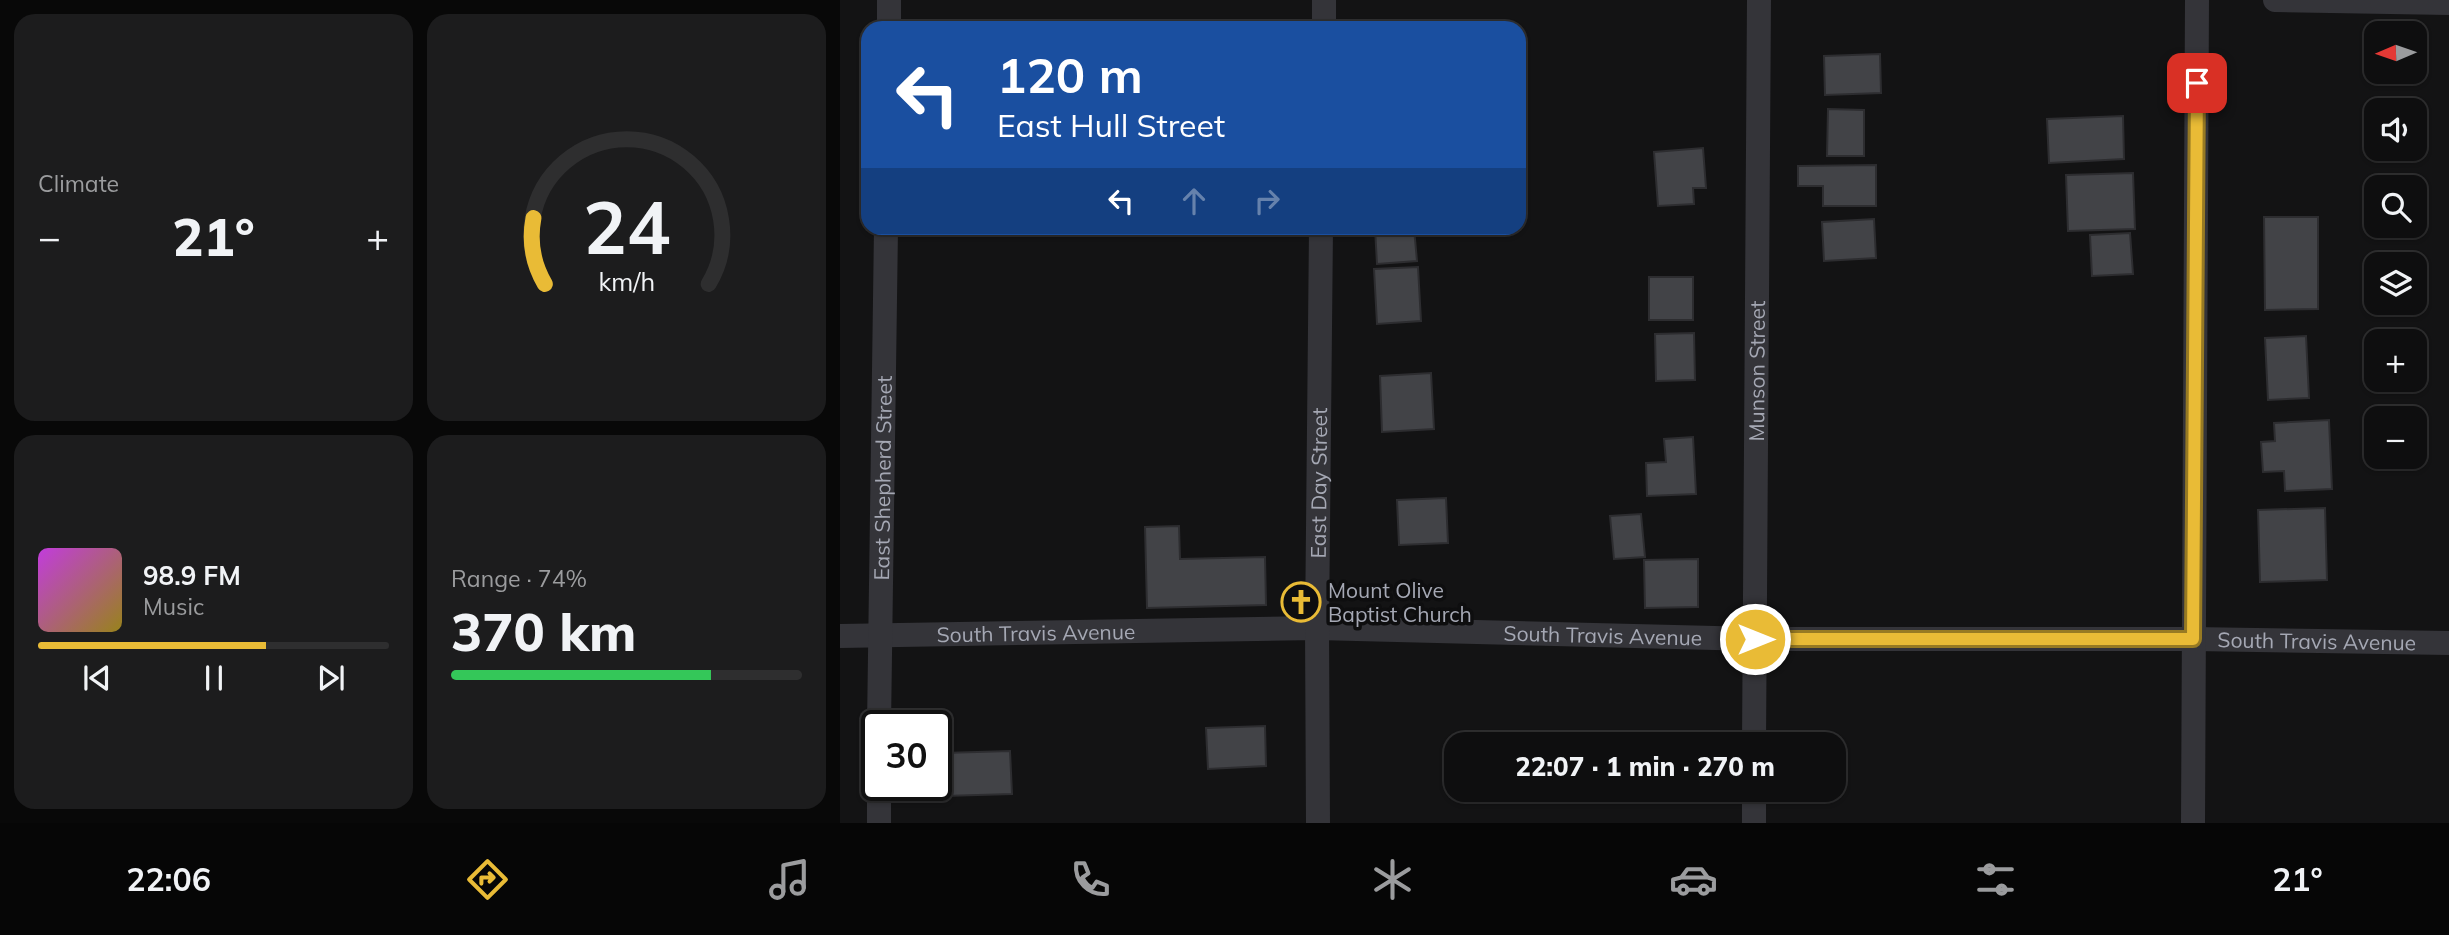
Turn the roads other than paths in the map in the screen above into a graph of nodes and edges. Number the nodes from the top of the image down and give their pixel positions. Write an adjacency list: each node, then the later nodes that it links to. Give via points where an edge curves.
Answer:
1 (889, 0): 7 (street)
2 (1324, 0): 8 (street)
3 (1759, 0): 14 (street, Munson Street)
4 (2197, 0): 15 (street)
5 (2274, 0): 6 (street)
6 (2449, 3)
7 (889, 21)
8 (1324, 21)
9 (886, 235): 13 (street, East Shepherd Street)
10 (1321, 235): 11 (street, East Day Street)
11 (1317, 628): 13 (street, South Travis Avenue); 14 (street, South Travis Avenue); 22 (street, East Day Street)
12 (840, 636): 13 (street, South Travis Avenue)
13 (879, 636): 17 (street, East Shepherd Street)
14 (1755, 639): 15 (street, South Travis Avenue); 18 (street, Munson Street)
15 (2193, 639): 16 (street, South Travis Avenue); 24 (street)
16 (2449, 643)
17 (879, 710)
18 (1754, 732)
19 (879, 801): 21 (street)
20 (1754, 802): 23 (street)
21 (879, 823)
22 (1318, 823)
23 (1754, 823)
24 (2193, 823)

